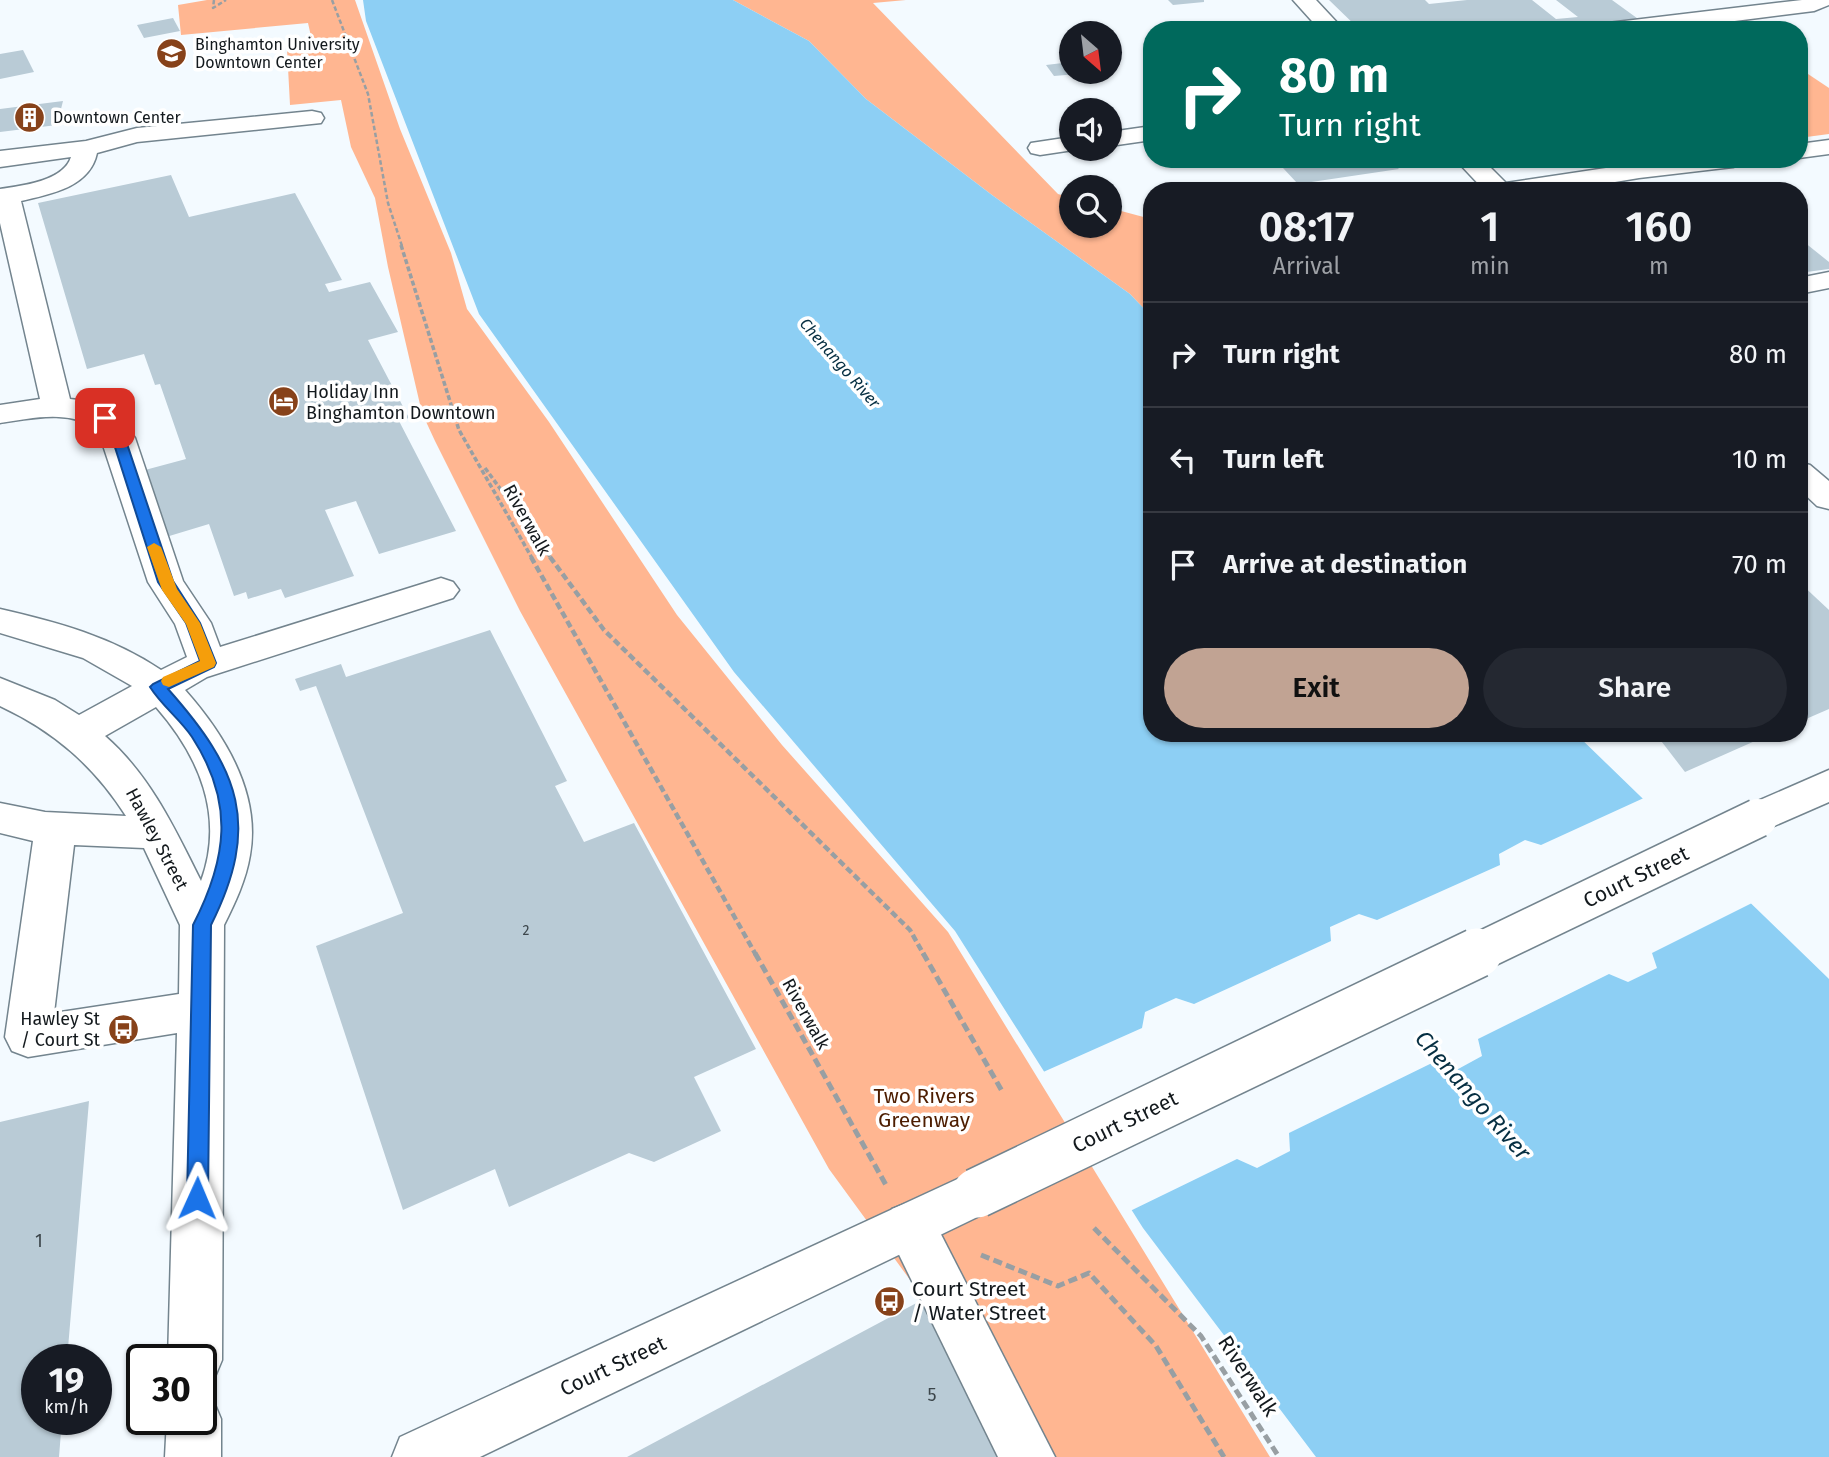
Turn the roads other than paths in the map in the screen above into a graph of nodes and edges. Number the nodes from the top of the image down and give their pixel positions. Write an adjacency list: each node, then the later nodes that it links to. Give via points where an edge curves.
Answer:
1 (1304, 0): 4 (street)
2 (1822, 0): 3 (street, via 1814,5)
3 (1759, 5): 5 (street)
4 (1324, 21)
5 (1662, 21)
6 (312, 118): 11 (street, via 137,135)
7 (1143, 134): 8 (street)
8 (1122, 137)
9 (1059, 146): 12 (street)
10 (1829, 147): 13 (street)
11 (86, 148): 14 (street); 19 (street, via 81,166 67,177)
12 (1040, 148)
13 (1808, 150)
14 (0, 159)
15 (1477, 168): 17 (street)
16 (1656, 168): 18 (street)
17 (1491, 182)
18 (1568, 182)
19 (3, 196): 22 (street)
20 (1829, 280): 21 (street)
21 (1808, 284)
22 (57, 408): 23 (street); 28 (street, via 97,414 112,424 166,582 193,623)
23 (0, 414)
24 (1808, 480): 25 (street)
25 (1829, 499)
26 (441, 590): 28 (street)
27 (0, 621): 29 (street, Hawley Street, via 99,651)
28 (208, 663): 29 (street)
29 (158, 687): 31 (street); 36 (street, Hawley Street, via 190,722 206,748 225,791 230,817 227,868)
30 (0, 691): 31 (street, Hawley Street)
31 (79, 733): 35 (street, Hawley Street, via 120,773)
32 (1829, 785): 38 (street, Court Street, bridge)
33 (0, 818): 34 (street)
34 (55, 829): 35 (street); 37 (street, via 28,1037)
35 (157, 833): 36 (street, Hawley Street)
36 (202, 925): 37 (street, Hawley Street)
37 (200, 1010): 39 (street, Hawley Street)
38 (910, 1226): 42 (street, Court Street); 43 (street)
39 (195, 1344)
40 (194, 1435): 41 (street)
41 (193, 1457)
42 (420, 1457)
43 (1027, 1457)

